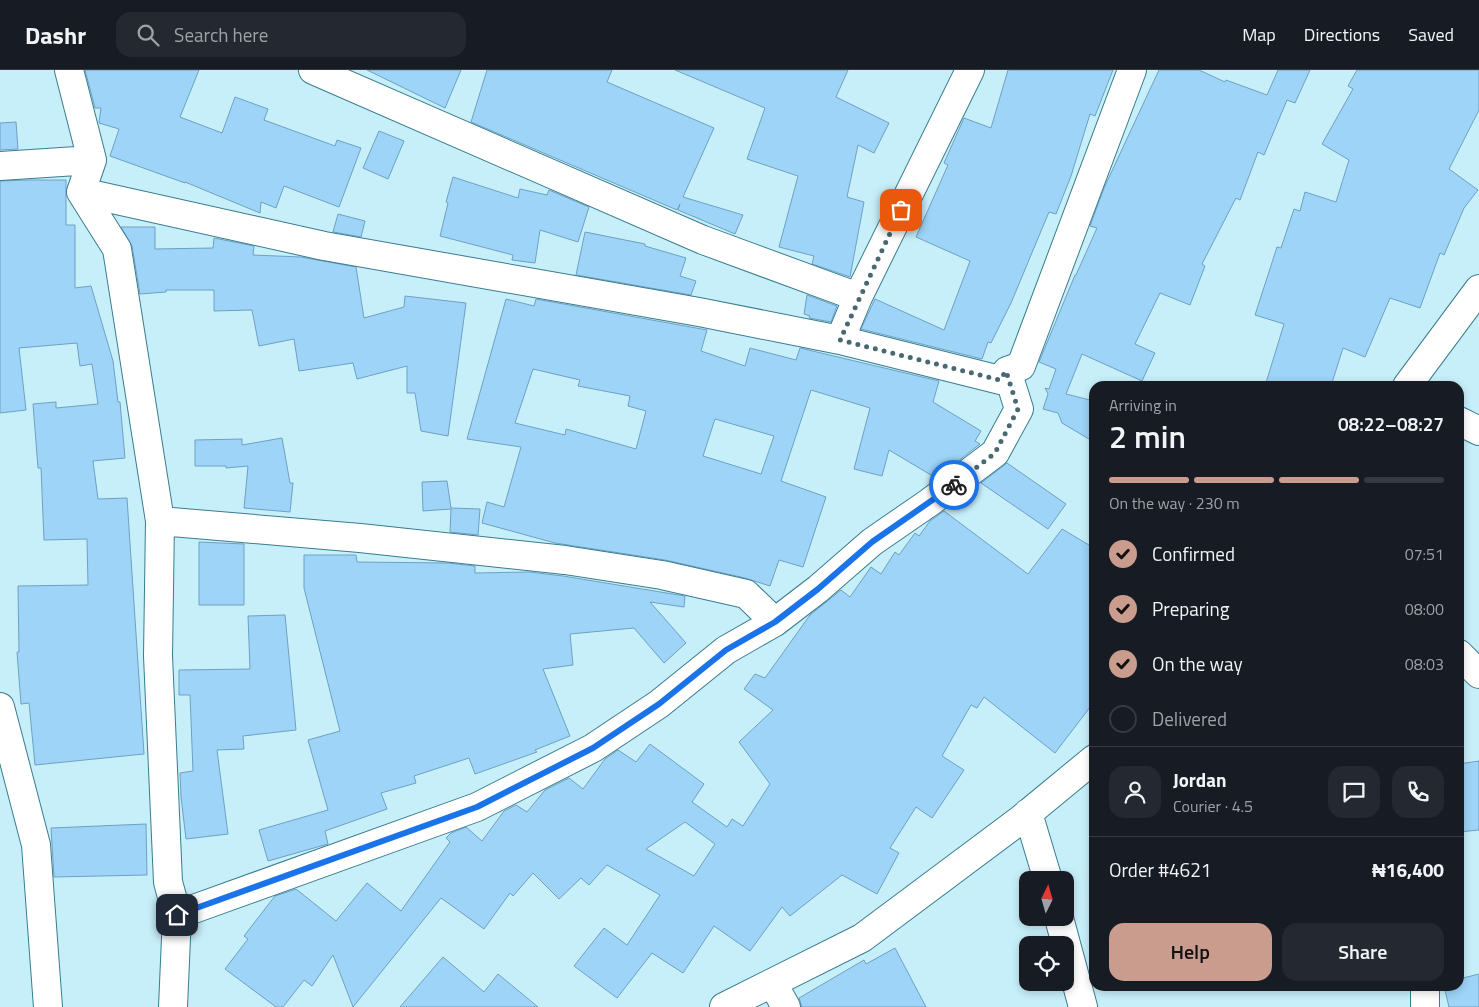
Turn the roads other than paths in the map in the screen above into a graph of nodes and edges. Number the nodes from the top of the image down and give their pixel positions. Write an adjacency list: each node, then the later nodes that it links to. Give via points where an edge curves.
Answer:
1 (69, 70): 5 (street)
2 (313, 70): 9 (street, via 703,240)
3 (970, 70): 9 (street)
4 (1132, 70): 11 (street, via 1021,366)
5 (92, 160): 6 (street); 7 (street)
6 (0, 166)
7 (81, 192): 10 (street, via 324,246); 15 (street, via 117,249)
8 (1479, 288): 12 (street)
9 (858, 297): 10 (street)
10 (840, 340): 11 (street, via 1000,380)
11 (1006, 371): 16 (street, via 1018,409 995,453 872,542)
12 (1411, 381)
13 (1464, 423): 14 (street)
14 (1479, 431)
15 (160, 521): 16 (street, via 565,560 652,574 746,594); 23 (street, via 159,675 168,882)
16 (775, 622): 23 (street, via 726,650 659,704 593,748 535,779 477,807)
17 (1464, 659): 18 (street)
18 (1479, 674)
19 (0, 707): 27 (street, via 36,845)
20 (1089, 763): 21 (street)
21 (1028, 813): 22 (street); 25 (street, via 862,938)
22 (1045, 871)
23 (177, 915): 28 (street)
24 (1062, 926): 31 (street)
25 (773, 984): 29 (street); 30 (street)
26 (1426, 991): 32 (street)
27 (48, 1007)
28 (173, 1007)
29 (724, 1007)
30 (786, 1007)
31 (1083, 1007)
32 (1425, 1007)

